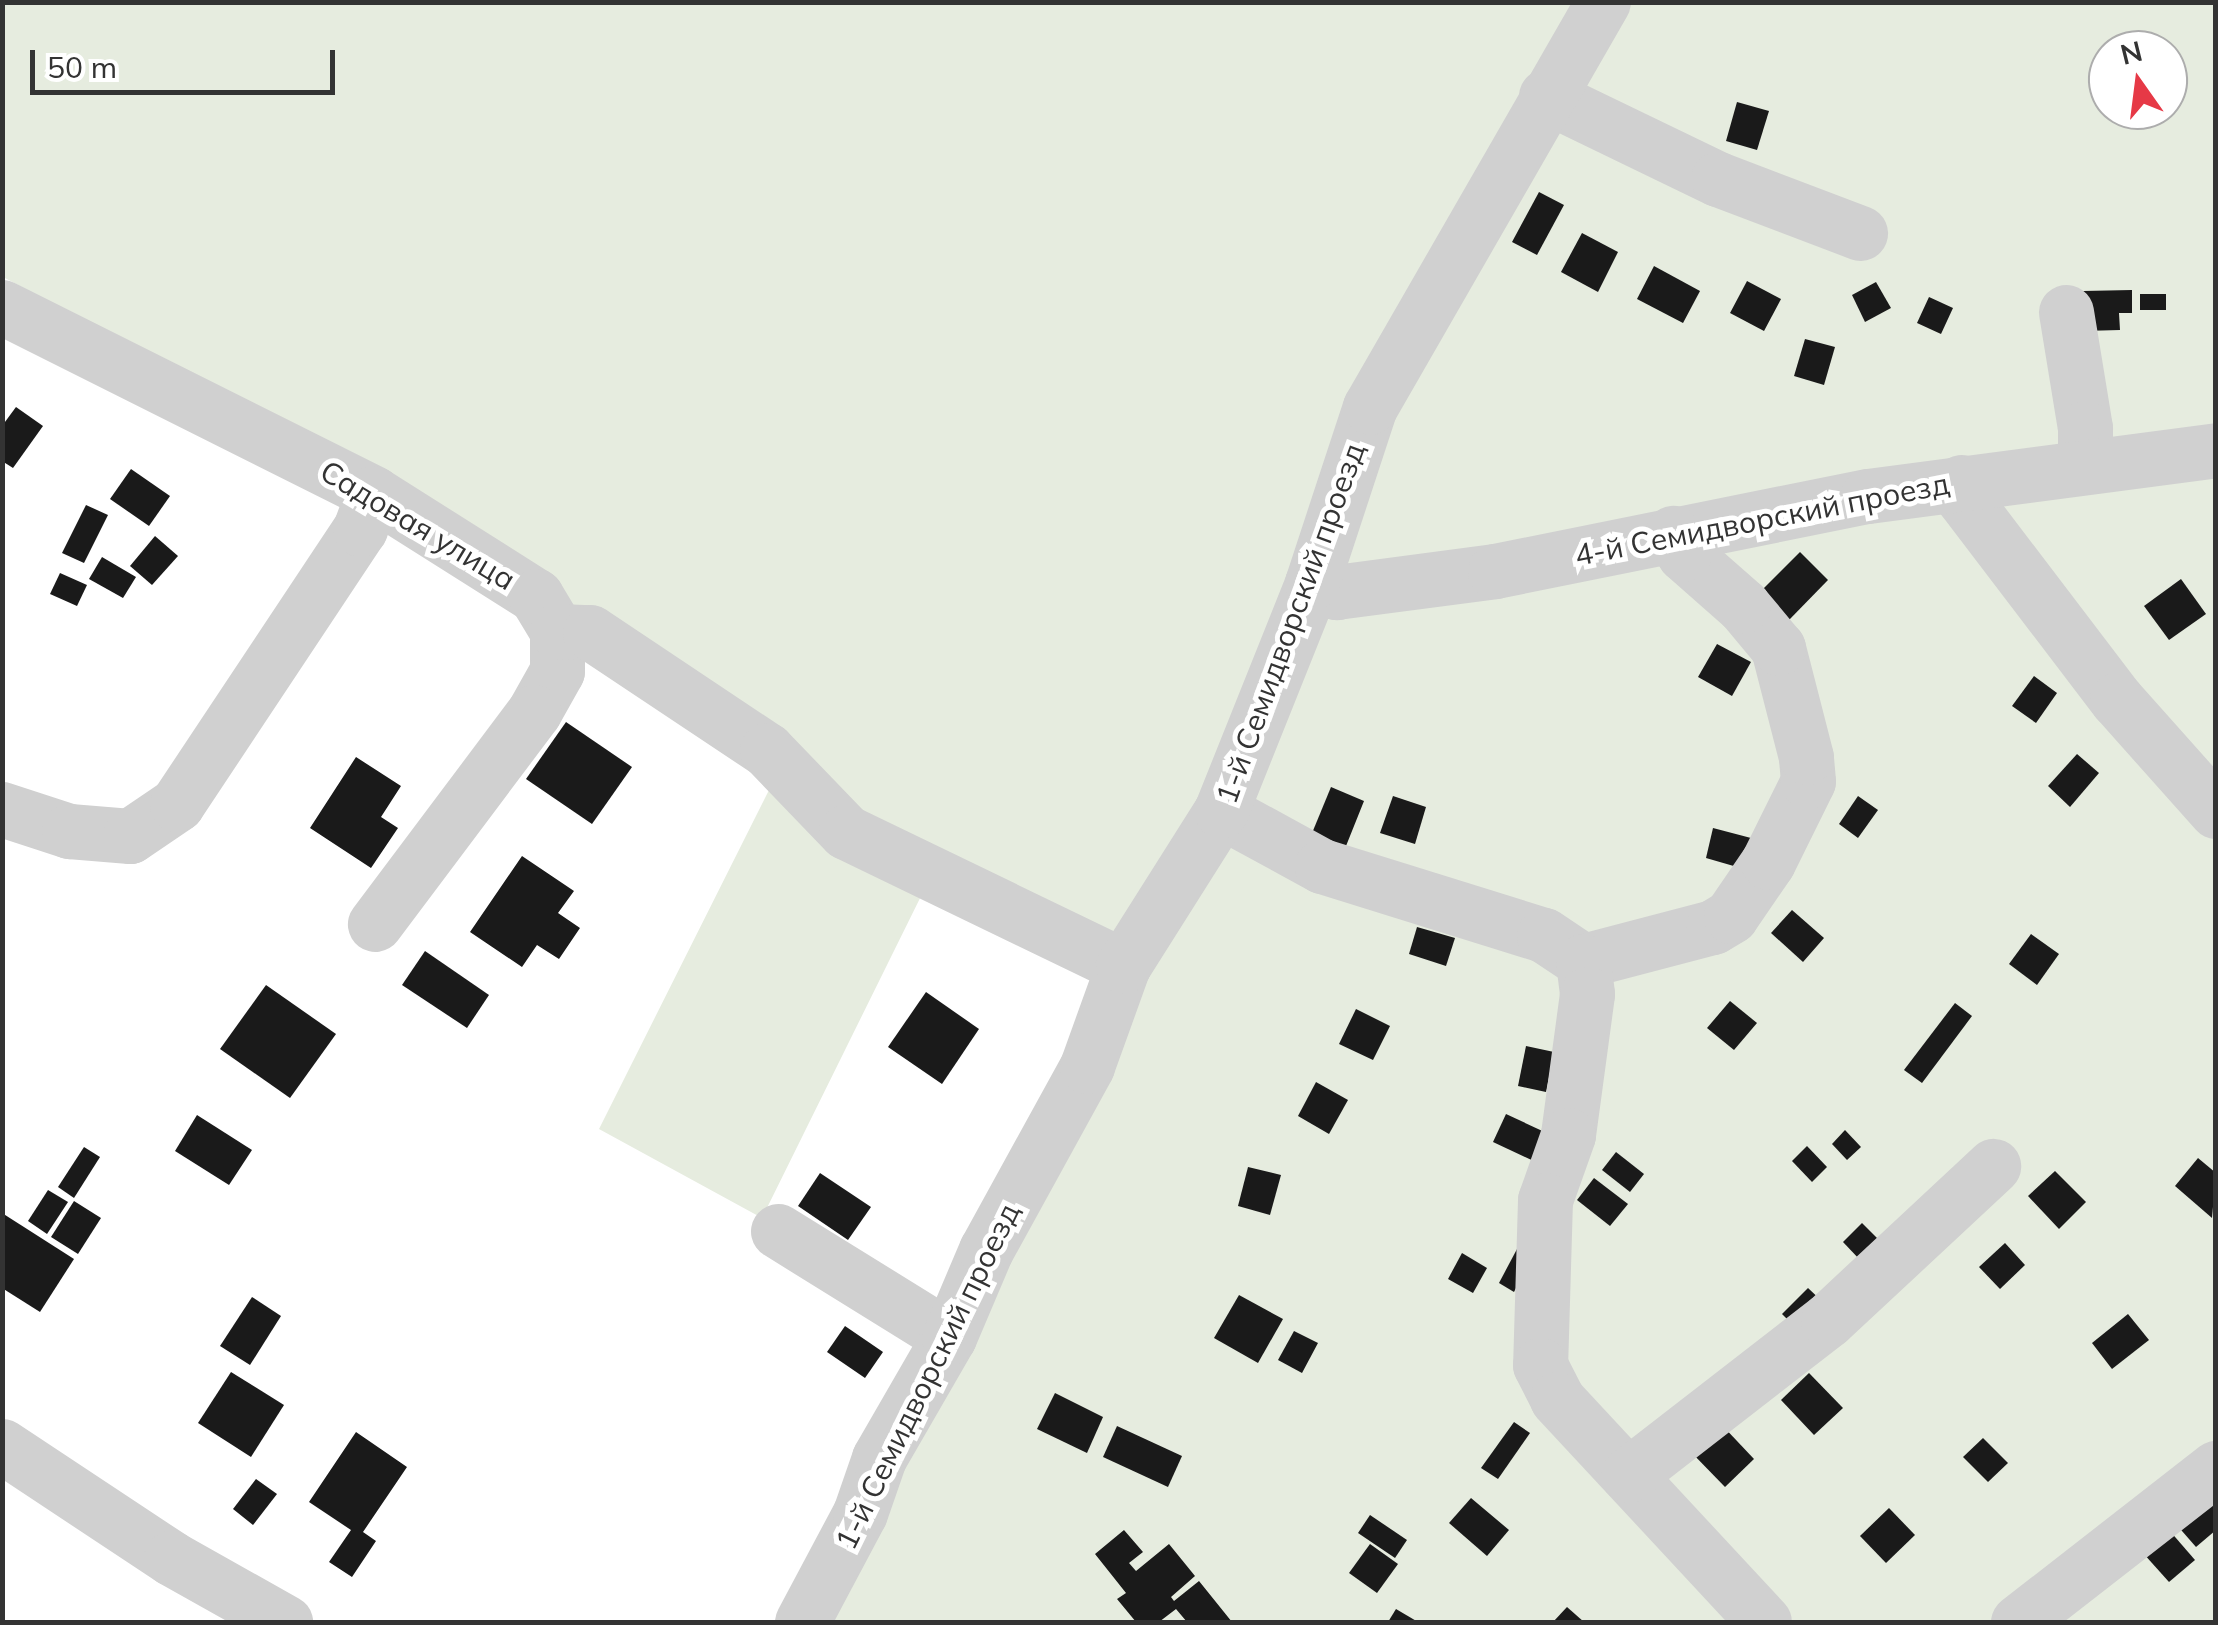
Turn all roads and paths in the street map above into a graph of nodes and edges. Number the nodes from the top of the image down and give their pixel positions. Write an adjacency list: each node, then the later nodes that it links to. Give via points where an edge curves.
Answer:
1 (1602, 2): 2 (street, 1-й Семидворский проезд)
2 (1546, 96): 3 (street, via 1718,179); 11 (street, 1-й Семидворский проезд, via 1370,408)
3 (1860, 233)
4 (2, 307): 9 (street, Садовая улица)
5 (2066, 312): 7 (street)
6 (2216, 450): 7 (street, 4-й Семидворский проезд)
7 (2086, 464): 8 (street, 4-й Семидворский проезд)
8 (1960, 482): 10 (street, 4-й Семидворский проезд); 15 (street, via 1963,498 2116,700)
9 (373, 492): 12 (street, Садовая улица, via 536,596); 13 (street, via 360,530 177,804 130,836 69,831)
10 (1674, 533): 11 (street, 4-й Семидворский проезд, via 1460,576 1336,592); 17 (street, via 1684,554 1778,648 1808,781 1768,862 1731,916)
11 (1312, 583): 14 (street, 1-й Семидворский проезд)
12 (557, 631): 16 (street, via 557,671 534,712); 18 (street, via 590,632 767,750 846,832)
13 (2, 808)
14 (1221, 811): 17 (street, via 1322,866 1544,935); 18 (street, 1-й Семидворский проезд)
15 (2216, 811)
16 (375, 924)
17 (1583, 961): 24 (street, via 1588,994 1568,1135 1546,1200 1540,1365 1557,1398)
18 (1124, 966): 21 (street, 1-й Семидворский проезд, via 1087,1066 986,1250)
19 (1992, 1166): 24 (street, via 1828,1320)
20 (778, 1230): 21 (street)
21 (950, 1337): 26 (street, 1-й Семидворский проезд, via 879,1458 860,1513)
22 (2, 1446): 25 (street, via 171,1558)
23 (2216, 1468): 28 (street)
24 (1628, 1475): 27 (street)
25 (285, 1622)
26 (802, 1622)
27 (1764, 1622)
28 (2018, 1622)

